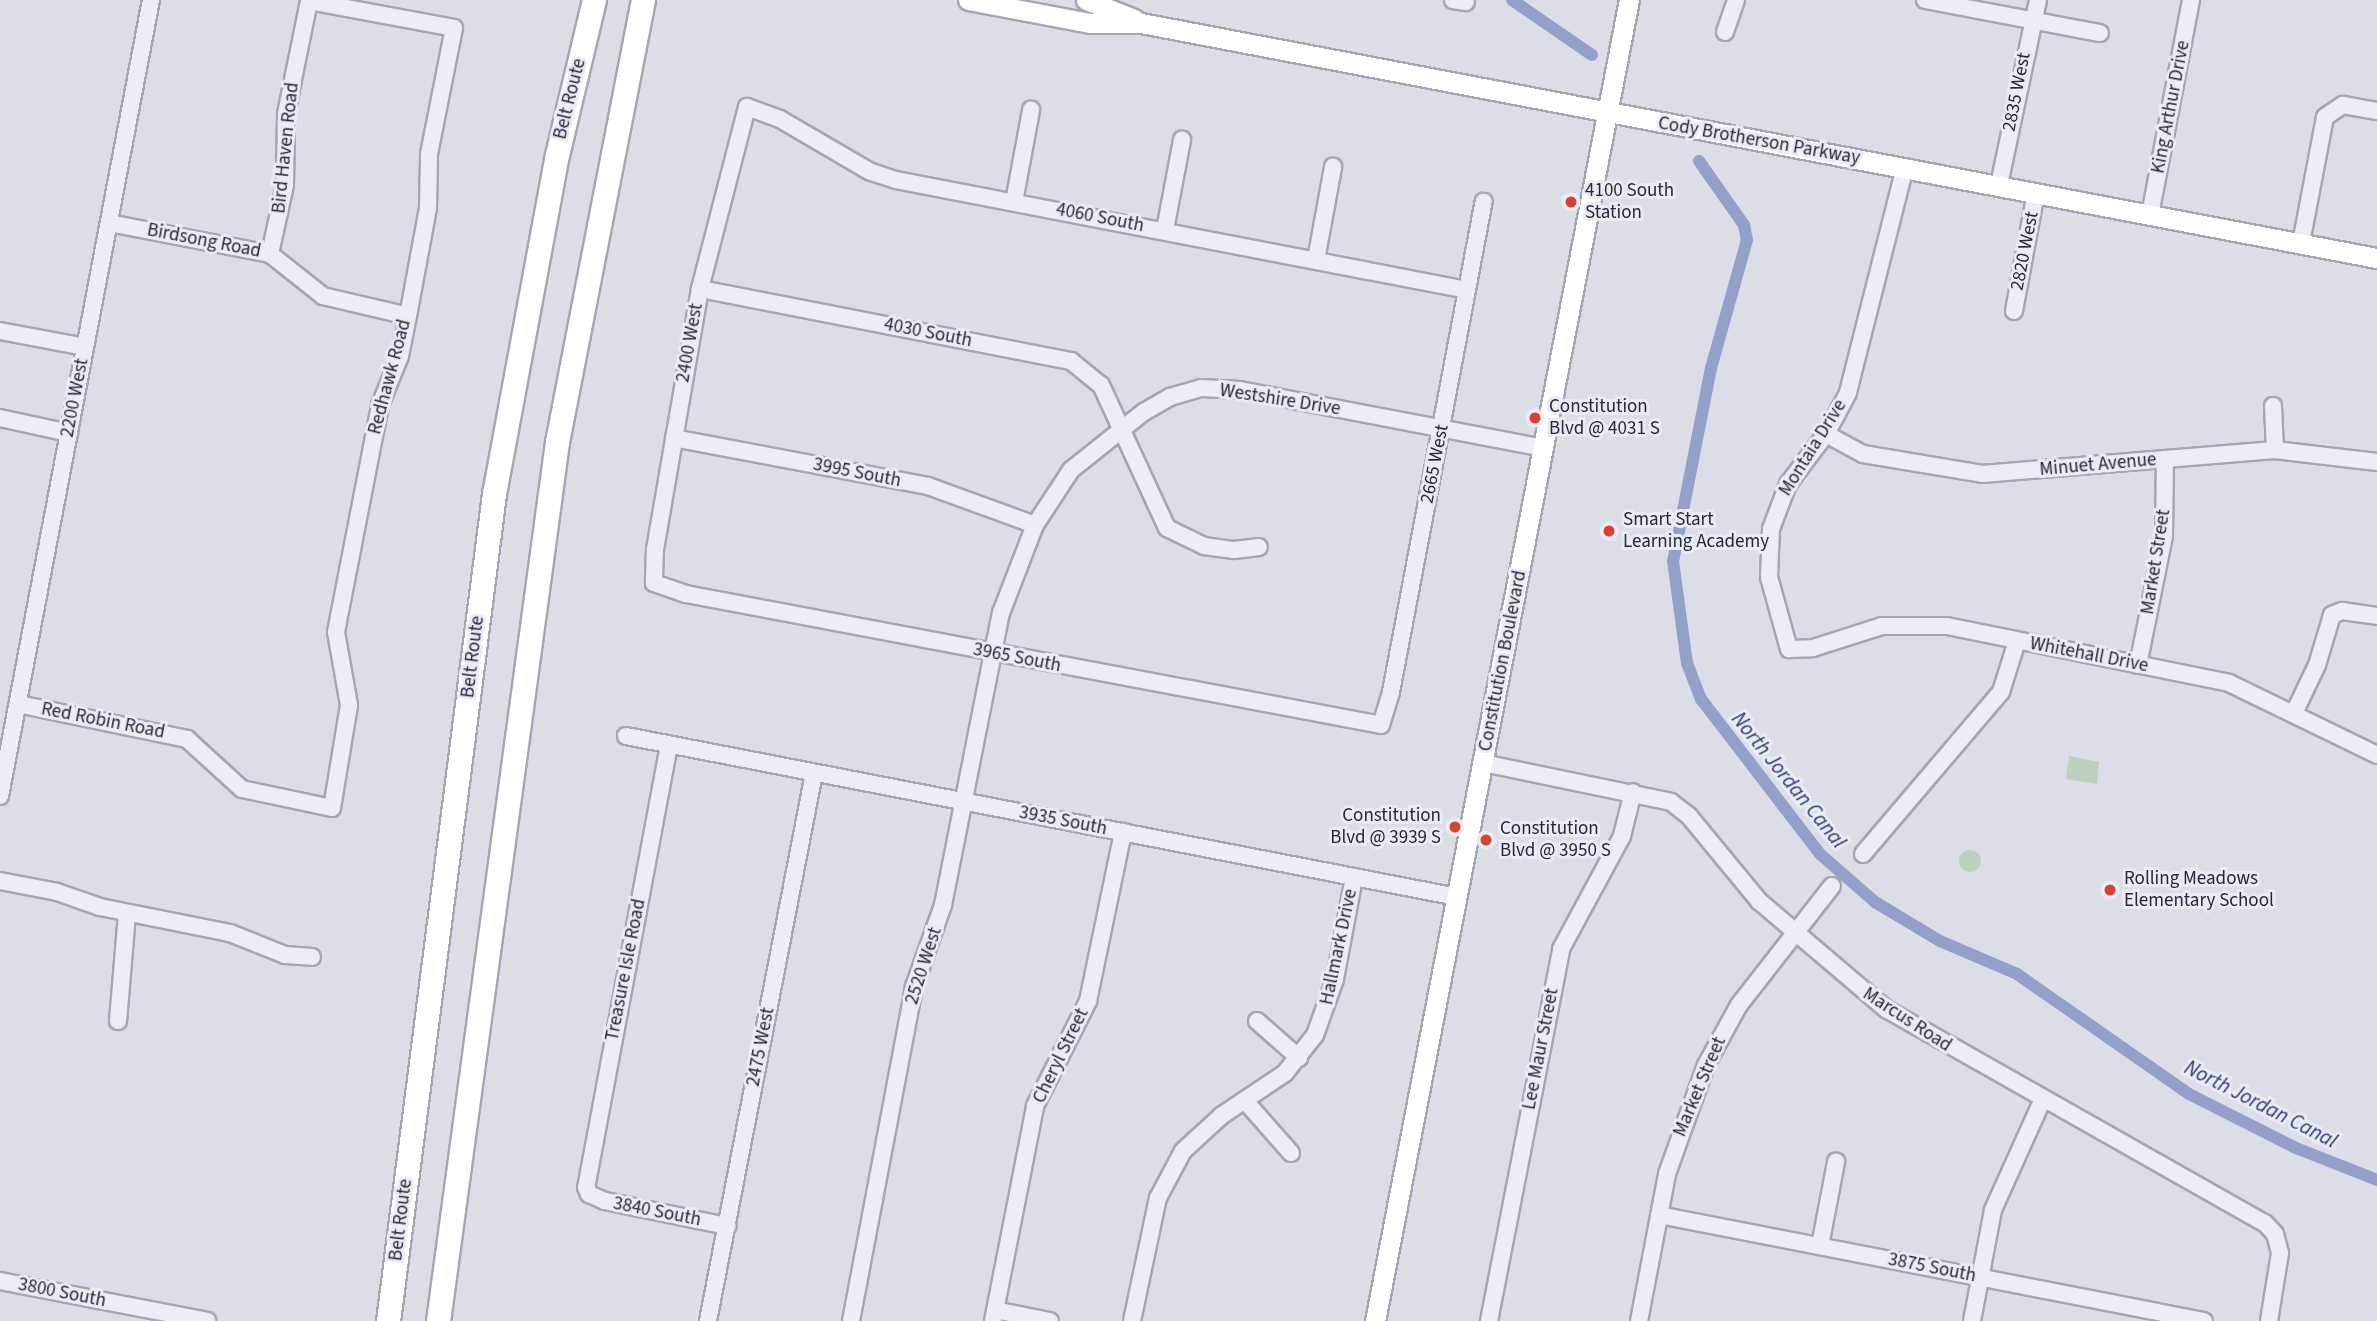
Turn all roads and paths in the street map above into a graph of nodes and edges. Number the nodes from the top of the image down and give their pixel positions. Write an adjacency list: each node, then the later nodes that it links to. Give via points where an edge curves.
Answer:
1 (151, 0): 28 (street, 2200 West)
2 (594, 0): 93 (highway, Belt Route, via 557,155 494,494)
3 (643, 0): 95 (highway, via 557,442)
4 (968, 0): 13 (main road, Cody Brotherson Parkway, via 1090,23)
5 (1086, 0): 13 (main road, Cody Brotherson Parkway)
6 (1629, 0): 19 (main road, Constitution Boulevard)
7 (1736, 0): 14 (street)
8 (1925, 0): 12 (street)
9 (2038, 0): 12 (street, 2835 West)
10 (2192, 0): 27 (street, King Arthur Drive)
11 (309, 1): 31 (street, Bird Haven Road, via 286,114 285,185); 37 (street, Redhawk Road, via 454,28 429,154 428,208)
12 (2032, 20): 15 (street); 23 (street, 2835 West)
13 (1141, 23): 19 (main road, Cody Brotherson Parkway)
14 (1725, 32)
15 (2100, 33)
16 (747, 107): 25 (street, 4060 South, via 780,119 869,171); 34 (street, 2400 West)
17 (1031, 110): 25 (street)
18 (2377, 111): 30 (street, via 2343,105 2325,117)
19 (1610, 114): 22 (main road, Cody Brotherson Parkway); 47 (main road, Constitution Boulevard)
20 (1182, 140): 29 (street)
21 (1333, 167): 33 (street)
22 (1905, 167): 23 (main road, Cody Brotherson Parkway); 45 (street, Montaia Drive, via 1853,378)
23 (1999, 185): 24 (main road, Cody Brotherson Parkway)
24 (2036, 192): 27 (main road, Cody Brotherson Parkway); 36 (street, 2820 West)
25 (1014, 202): 29 (street, 4060 South)
26 (1484, 202): 35 (street, 2665 West)
27 (2150, 215): 30 (main road, Cody Brotherson Parkway)
28 (109, 223): 31 (street, Birdsong Road); 39 (street, 2200 West)
29 (1165, 230): 33 (street, 4060 South)
30 (2301, 243): 32 (main road, Cody Brotherson Parkway)
31 (270, 254): 37 (street, Birdsong Road, via 323,296)
32 (2377, 258)
33 (1315, 260): 35 (street, 4060 South)
34 (700, 289): 42 (street, 4030 South, via 1072,361 1101,385); 46 (street, 2400 West)
35 (1468, 289): 43 (street, 2665 West)
36 (2014, 310)
37 (408, 316): 70 (street, Redhawk Road, via 400,356 380,405 336,632 349,705)
38 (0, 331): 39 (street)
39 (85, 347): 44 (street, 2200 West)
40 (2273, 406): 48 (street)
41 (0, 418): 44 (street)
42 (1121, 428): 43 (street, Westshire Drive, via 1170,397 1220,388); 51 (street, Westshire Drive, via 1072,470); 52 (street, 4030 South, via 1167,528 1204,546)
43 (1441, 429): 47 (street, Westshire Drive); 61 (street, 2665 West)
44 (68, 433): 59 (street, 2200 West)
45 (1826, 434): 49 (street, Minuet Avenue, via 1863,454 1972,474); 56 (street, Montaia Drive, via 1788,484 1771,529 1769,577)
46 (674, 438): 51 (street, 3995 South, via 928,486); 53 (street, 2400 West)
47 (1545, 448): 65 (main road, Constitution Boulevard)
48 (2275, 450): 49 (street, Minuet Avenue); 50 (street, Minuet Avenue)
49 (2165, 459): 58 (street, Market Street, via 2164,536)
50 (2377, 462)
51 (1035, 526): 57 (street, Westshire Drive, via 1008,591)
52 (1259, 547)
53 (654, 583): 57 (street, 3965 South, via 686,594)
54 (2377, 616): 60 (street, via 2342,611 2332,615 2317,665)
55 (2017, 641): 56 (street, Whitehall Drive, via 1908,623 1869,629 1812,648); 58 (street, Whitehall Drive); 72 (street, via 2001,692)
56 (1790, 649)
57 (992, 653): 61 (street, 3965 South); 69 (street, 2520 West)
58 (2138, 665): 60 (street, Whitehall Drive, via 2229,683)
59 (18, 704): 68 (street, 2200 West); 70 (street, Red Robin Road, via 187,739 242,789)
60 (2294, 713): 64 (street, Whitehall Drive)
61 (1381, 725)
62 (626, 736): 63 (street, 3935 South)
63 (668, 745): 66 (street, 3935 South); 87 (street, Treasure Isle Road, via 586,1178)
64 (2377, 755)
65 (1483, 763): 67 (street, Marcus Road); 76 (main road, Constitution Boulevard)
66 (814, 773): 69 (street, 3935 South); 89 (street, 2475 West)
67 (1633, 792): 78 (street, Marcus Road, via 1664,799 1683,811 1759,901); 102 (street, Lee Maur Street, via 1622,836 1561,949)
68 (0, 796)
69 (964, 801): 71 (street, 3935 South); 98 (street, 2520 West, via 943,905 914,987)
70 (332, 808)
71 (1123, 832): 73 (street, 3935 South); 94 (street, Cheryl Street, via 1088,1001 1035,1106)
72 (1863, 855)
73 (1354, 877): 76 (street, 3935 South); 82 (street, Hallmark Drive, via 1327,1009)
74 (0, 881): 77 (street)
75 (1832, 886): 78 (street, Market Street)
76 (1457, 897): 101 (main road, Constitution Boulevard)
77 (127, 913): 79 (street, via 230,933 285,955); 80 (street)
78 (1794, 932): 83 (street, Marcus Road, via 1886,1009); 88 (street, Market Street, via 1739,1005 1706,1065 1676,1142)
79 (312, 957)
80 (118, 1021)
81 (1257, 1021): 82 (street)
82 (1299, 1058): 84 (street, Hallmark Drive)
83 (2043, 1099): 91 (street, via 2000,1189); 106 (street, Marcus Road, via 2270,1228 2280,1253)
84 (1246, 1102): 85 (street); 100 (street, Hallmark Drive, via 1202,1131 1170,1171 1151,1223)
85 (1292, 1153)
86 (1836, 1162): 90 (street)
87 (589, 1194): 89 (street, 3840 South)
88 (1660, 1215): 90 (street, 3875 South); 103 (street, Market Street)
89 (727, 1226): 97 (street, 2475 West)
90 (1821, 1246): 91 (street, 3875 South)
91 (1978, 1277): 104 (street); 105 (street, 3875 South)
92 (0, 1281): 96 (street, 3800 South)
93 (389, 1316)
94 (994, 1316): 99 (street)
95 (438, 1320)
96 (207, 1321)
97 (708, 1321)
98 (850, 1321)
99 (1050, 1321)
100 (1132, 1321)
101 (1375, 1321)
102 (1489, 1321)
103 (1639, 1321)
104 (1972, 1321)
105 (2204, 1321)
106 (2269, 1321)

